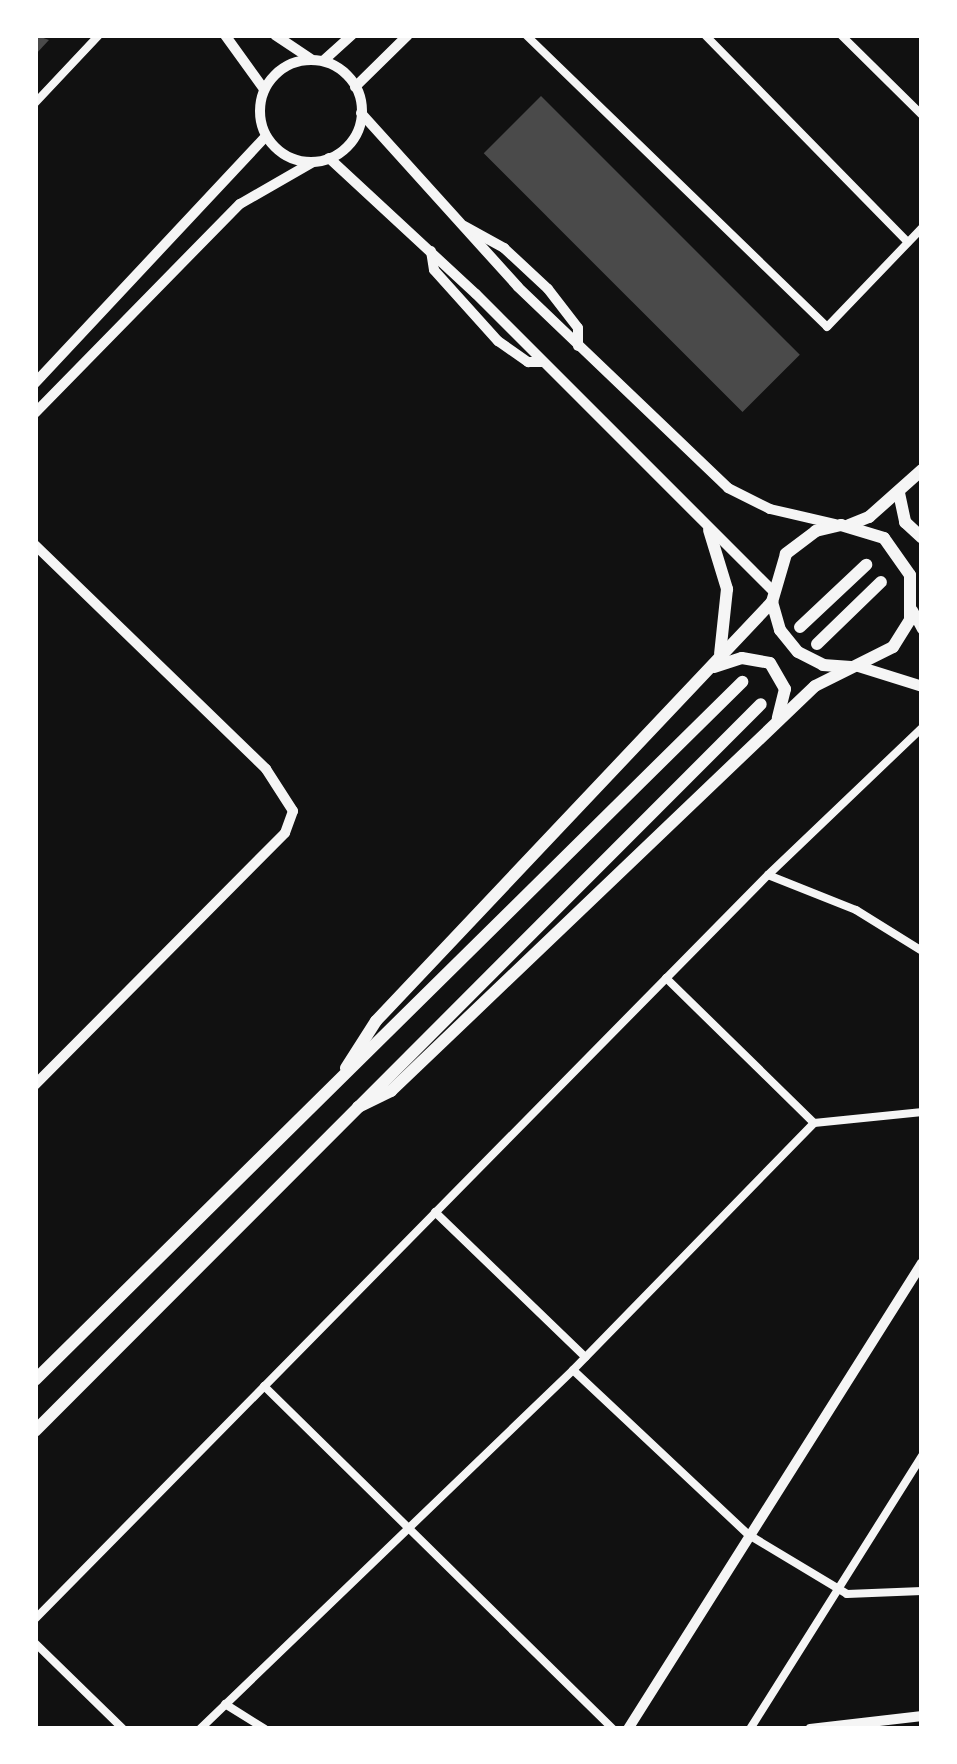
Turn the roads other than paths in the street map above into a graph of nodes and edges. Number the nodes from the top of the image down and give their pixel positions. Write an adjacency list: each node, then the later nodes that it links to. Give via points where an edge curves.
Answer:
1 (99, 35): 12 (street)
2 (225, 35): 11 (street)
3 (275, 35): 9 (street)
4 (352, 35): 9 (street)
5 (408, 35): 10 (street)
6 (526, 35): 20 (street, via 827,328)
7 (705, 35): 20 (street)
8 (841, 35): 14 (street)
9 (317, 60): 10 (street); 11 (street, via 292,62)
10 (356, 86): 13 (street)
11 (264, 88): 15 (street, via 259,112)
12 (35, 102)
13 (362, 112): 16 (street, via 352,140); 18 (street)
14 (922, 116)
15 (266, 136): 17 (street, via 286,156); 22 (street)
16 (329, 158): 17 (street); 27 (street)
17 (313, 162): 23 (street, via 240,204)
18 (461, 225): 21 (street); 21 (street, via 494,241 548,289 578,328)
19 (922, 228): 20 (street)
20 (908, 242)
21 (578, 346): 26 (street, via 728,488 770,509)
22 (35, 383)
23 (35, 413)
24 (922, 470): 25 (highway)
25 (899, 493): 26 (highway); 28 (highway, via 904,522)
26 (843, 526): 33 (highway, via 794,545); 34 (highway, via 870,531 895,548 910,574)
27 (709, 530): 33 (street); 38 (highway, via 727,589)
28 (922, 538)
29 (35, 545): 49 (street, via 266,769 293,811 286,833)
30 (866, 565): 35 (highway)
31 (882, 582): 37 (highway)
32 (922, 588): 34 (highway)
33 (772, 596): 38 (highway); 39 (highway, via 780,630 798,652 823,665)
34 (913, 606): 36 (main road); 39 (highway, via 893,647)
35 (800, 627)
36 (922, 629)
37 (817, 644)
38 (714, 664): 43 (highway, via 742,658 770,663 784,689); 48 (highway, via 376,1021)
39 (855, 667): 41 (main road); 43 (highway, via 815,686)
40 (742, 682): 48 (highway)
41 (922, 686)
42 (761, 704): 50 (highway)
43 (778, 720): 50 (highway, via 392,1091)
44 (922, 728): 45 (street)
45 (768, 875): 46 (street, via 856,910); 47 (street)
46 (922, 951)
47 (666, 978): 52 (street); 53 (street)
48 (342, 1077): 57 (highway)
49 (35, 1085)
50 (358, 1107): 59 (highway)
51 (922, 1112): 52 (street)
52 (814, 1123): 55 (street)
53 (436, 1212): 55 (street); 58 (street)
54 (922, 1263): 63 (street)
55 (586, 1357): 56 (street)
56 (573, 1370): 62 (street); 63 (street)
57 (35, 1380)
58 (264, 1386): 62 (street); 66 (street)
59 (35, 1430)
60 (922, 1456): 61 (street)
61 (918, 1467): 64 (street)
62 (410, 1530): 68 (street); 73 (street)
63 (749, 1535): 64 (street); 74 (street)
64 (837, 1591): 65 (street, via 867,1597); 75 (street)
65 (922, 1591)
66 (35, 1619)
67 (35, 1643): 70 (street)
68 (225, 1704): 71 (street); 72 (street)
69 (922, 1716): 76 (street)
70 (123, 1729)
71 (200, 1729)
72 (265, 1729)
73 (613, 1729)
74 (628, 1729)
75 (750, 1729)
76 (810, 1729)

